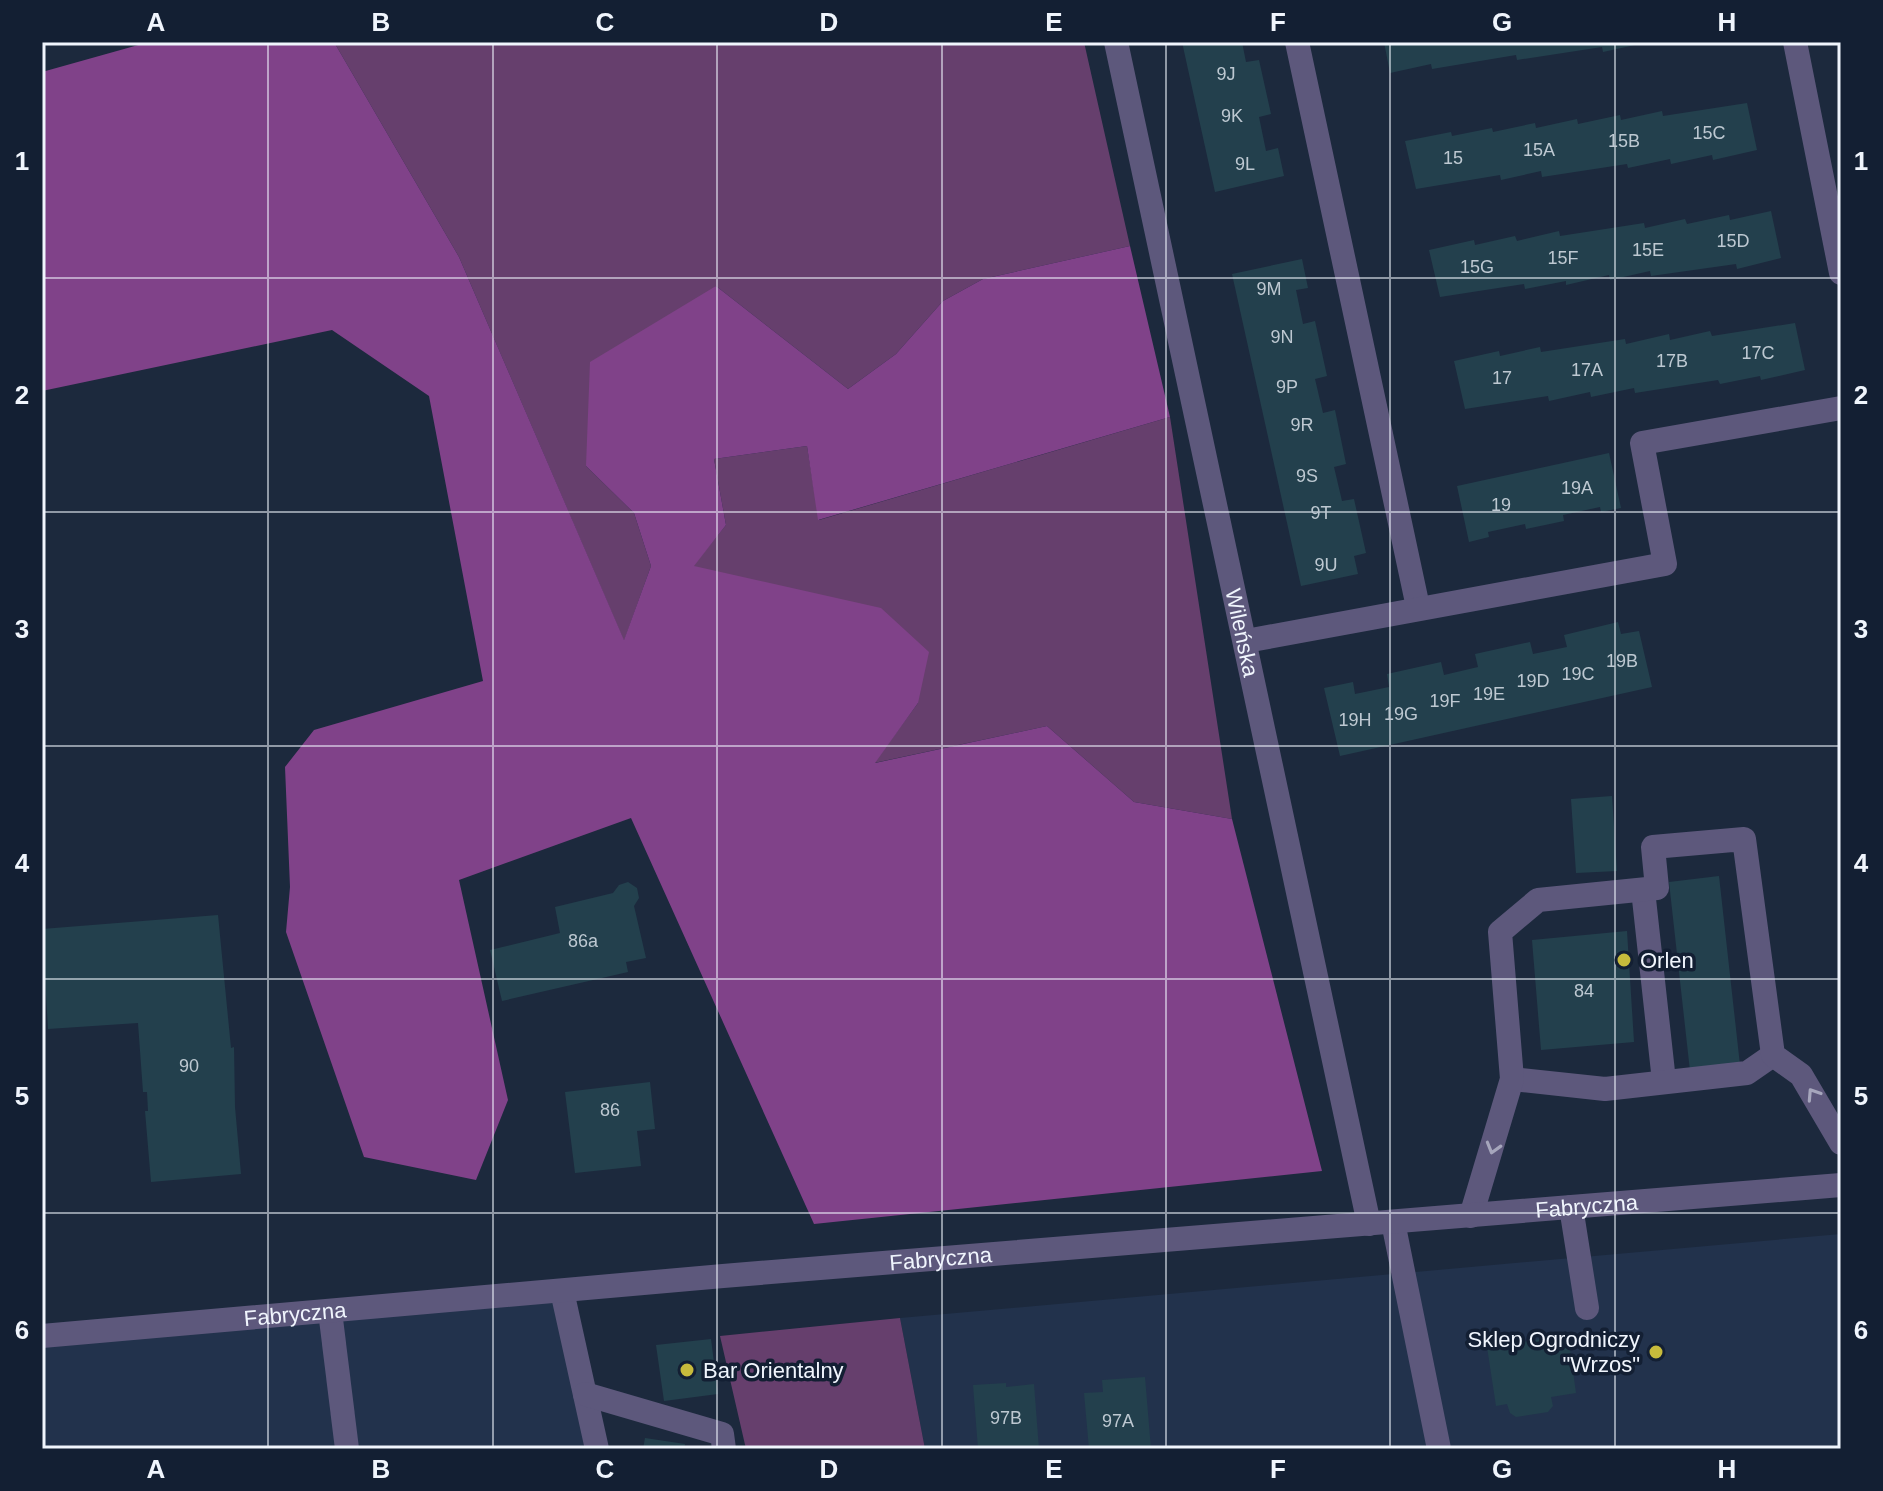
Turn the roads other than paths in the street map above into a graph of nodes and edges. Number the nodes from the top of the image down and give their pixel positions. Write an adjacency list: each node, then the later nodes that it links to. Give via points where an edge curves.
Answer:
1 (1116, 42): 7 (street, Wileńska)
2 (1297, 42): 6 (street)
3 (1795, 42): 4 (street)
4 (1841, 273)
5 (1841, 408): 6 (street, via 1642,443 1665,564)
6 (1418, 607): 7 (street)
7 (1246, 641): 16 (street, Wileńska)
8 (1643, 890): 9 (street, via 1657,888 1653,847 1744,839); 10 (street, via 1538,900 1500,932); 11 (street)
9 (1773, 1055): 11 (street, via 1747,1073); 12 (street, one-way to 9, via 1801,1075)
10 (1512, 1079): 11 (street, via 1605,1089); 15 (street, one-way to 15)
11 (1664, 1081)
12 (1841, 1143)
13 (1841, 1185): 14 (street, Fabryczna)
14 (1571, 1207): 15 (street, Fabryczna); 18 (street)
15 (1471, 1216): 16 (street, Fabryczna)
16 (1381, 1223): 17 (street, Fabryczna); 25 (street, Wileńska)
17 (562, 1291): 19 (street, Fabryczna); 21 (street)
18 (1587, 1308)
19 (330, 1311): 20 (street, Fabryczna); 22 (street)
20 (42, 1336)
21 (585, 1394): 23 (street); 24 (street, via 722,1434)
22 (347, 1449)
23 (597, 1449)
24 (724, 1449)
25 (1439, 1449)

